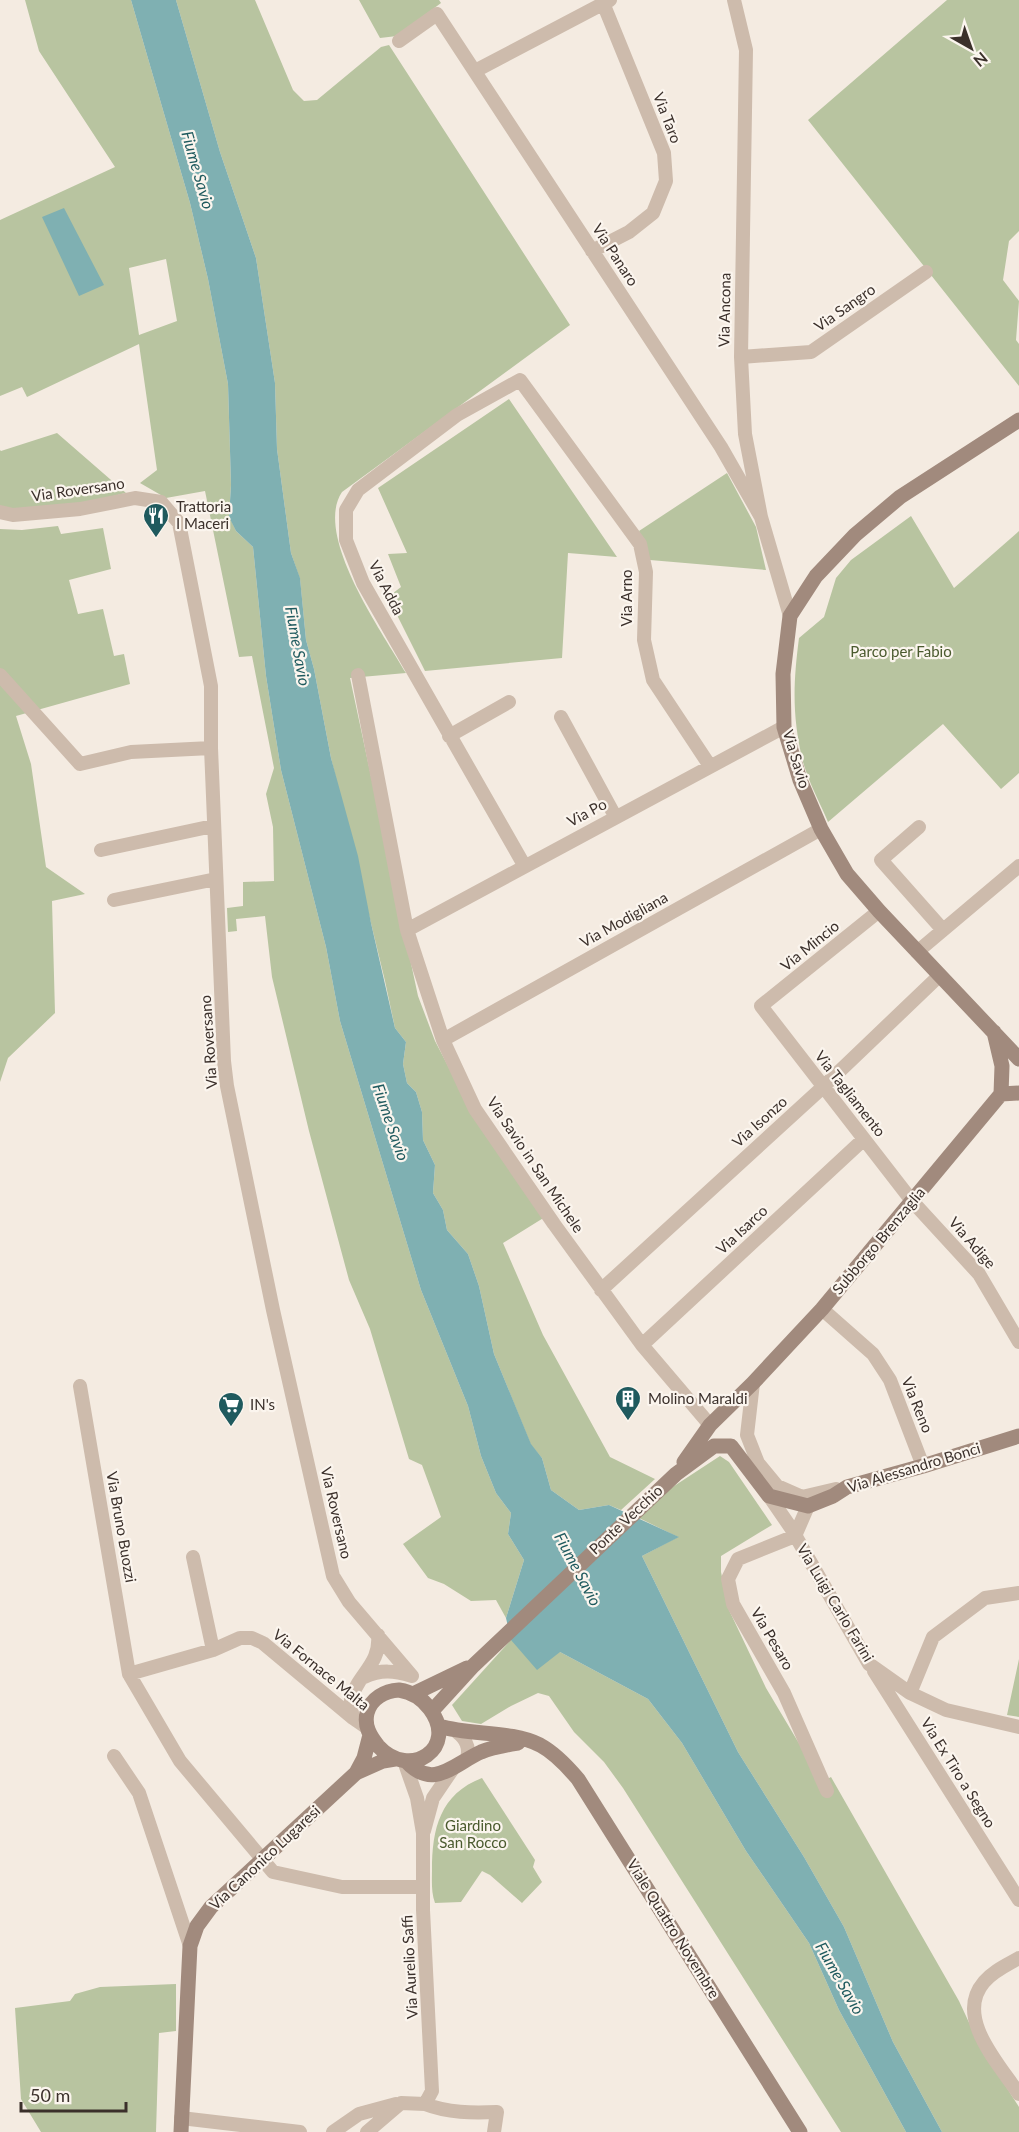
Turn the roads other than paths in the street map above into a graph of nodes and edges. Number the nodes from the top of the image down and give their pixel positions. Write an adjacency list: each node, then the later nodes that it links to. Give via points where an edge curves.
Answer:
1 (734, 0): 7 (street, Via Ancona, via 746,50)
2 (607, 2): 4 (street); 5 (street, Via Taro, via 664,153 666,181 653,213)
3 (399, 41): 4 (street, Via Panaro, via 437,14)
4 (474, 71): 5 (street, Via Panaro)
5 (592, 251): 11 (street, Via Panaro, via 721,447)
6 (926, 273): 7 (street, Via Sangro, via 811,352)
7 (741, 357): 11 (street, Via Ancona, via 745,434)
8 (520, 380): 18 (street, Via Adda, via 457,415 358,490 346,510 346,540 363,582); 20 (street, Via Arno, via 640,544 646,572 644,640 653,680)
9 (1019, 420): 12 (street, Via Savio, via 900,497 855,535 816,576)
10 (0, 512): 19 (street, Via Roversano, via 13,515 80,509 135,498 161,502 179,523 212,686)
11 (761, 517): 12 (street, Via Ancona)
12 (790, 616): 17 (street, Via Savio, via 783,674)
13 (0, 675): 19 (street, via 80,764 131,752)
14 (358, 675): 31 (street, Via Savio in San Michele)
15 (509, 702): 18 (street)
16 (561, 717): 21 (street)
17 (784, 727): 20 (street, Via Po); 24 (street, Via Savio, via 800,780)
18 (449, 736): 26 (street, Via Adda)
19 (211, 748): 22 (street, Via Roversano)
20 (710, 765): 21 (street, Via Po)
21 (615, 816): 26 (street, Via Po)
22 (213, 826): 25 (street); 28 (street, Via Roversano)
23 (919, 828): 32 (street, via 881,860)
24 (821, 829): 30 (street, Via Savio, via 848,874); 37 (street, Via Modigliana)
25 (101, 850)
26 (524, 865): 31 (street, Via Po)
27 (1019, 866): 32 (street)
28 (216, 879): 29 (street); 60 (street, Via Roversano, via 224,1061 273,1310 333,1576 349,1602)
29 (114, 900)
30 (879, 911): 33 (street, Via Savio); 35 (street, Via Mincio)
31 (407, 930): 37 (street, Via Savio in San Michele)
32 (943, 930): 33 (street)
33 (917, 952): 34 (street, Via Savio)
34 (939, 976): 36 (street, Via Savio); 39 (street, Via Isonzo)
35 (761, 1006): 39 (street, Via Tagliamento)
36 (993, 1031): 38 (street, Via Savio); 41 (street, via 1002,1066)
37 (443, 1040): 44 (street, Via Savio in San Michele, via 475,1109)
38 (1019, 1059)
39 (824, 1087): 42 (street, Via Tagliamento); 44 (street, Via Isonzo)
40 (1019, 1093): 41 (street)
41 (1001, 1094): 43 (street, Subborgo Brenzaglia)
42 (864, 1139): 43 (street, Via Tagliamento); 47 (street, Via Isarco)
43 (912, 1201): 45 (street, Subborgo Brenzaglia); 46 (street, Via Adige, via 979,1274)
44 (601, 1290): 47 (street, Via Savio in San Michele)
45 (822, 1309): 48 (street, Subborgo Brenzaglia); 52 (street, Via Reno, via 873,1354 890,1380)
46 (1018, 1336)
47 (642, 1345): 50 (street, Via Savio in San Michele)
48 (753, 1383): 50 (street, Ponte Vecchio); 54 (street, via 747,1434 758,1463 777,1486 802,1497)
49 (80, 1386): 64 (street, Via Bruno Buozzi)
50 (710, 1425): 53 (street, Ponte Vecchio)
51 (1019, 1436): 52 (street, Via Alessandro Bonci)
52 (923, 1466): 54 (street, Via Alessandro Bonci)
53 (676, 1474): 55 (street, Via Luigi Carlo Farini, via 714,1446 731,1446); 63 (street, Ponte Vecchio)
54 (847, 1487): 56 (street, Via Alessandro Bonci)
55 (769, 1497): 56 (street); 57 (street, Via Luigi Carlo Farini)
56 (808, 1506): 57 (street)
57 (795, 1536): 62 (street, Via Luigi Carlo Farini); 80 (street, Via Pesaro, via 738,1559 729,1579 733,1604 784,1693)
58 (193, 1557): 61 (street)
59 (1019, 1593): 68 (street, via 985,1598 933,1637)
60 (378, 1635): 65 (street, Via Roversano); 66 (street, via 377,1653)
61 (213, 1650): 64 (street, Via Fornace Malta); 71 (street, Via Fornace Malta, via 240,1638 263,1643)
62 (869, 1664): 68 (street, Via Luigi Carlo Farini); 84 (street, Via Ex Tiro a Segno)
63 (473, 1666): 67 (street, Ponte Vecchio); 69 (street, Ponte Vecchio)
64 (129, 1674): 82 (street, via 180,1761)
65 (412, 1676): 66 (street, via 392,1670); 67 (street)
66 (364, 1677): 71 (street, via 351,1699)
67 (411, 1693): 69 (street); 71 (street, via 389,1691 381,1695 368,1709)
68 (910, 1693): 72 (street, Via Luigi Carlo Farini, via 946,1710)
69 (432, 1711): 70 (street)
70 (439, 1726): 73 (street, Viale Quattro Novembre); 77 (street, via 432,1752 419,1761)
71 (363, 1727): 77 (street, via 379,1747); 79 (street, via 363,1758)
72 (1019, 1727)
73 (457, 1732): 74 (street, Viale Quattro Novembre); 76 (street, via 467,1744)
74 (530, 1742): 76 (street, via 496,1747); 95 (street, Viale Quattro Novembre, via 553,1754 578,1779)
75 (114, 1755): 85 (street, via 139,1793)
76 (467, 1759): 78 (street)
77 (402, 1760): 78 (street, via 428,1775); 79 (street, via 383,1761); 81 (street, Via Aurelio Saffi, via 417,1798)
78 (452, 1770): 81 (street, via 433,1798)
79 (356, 1773): 82 (street, Via Canonico Lugaresi)
80 (827, 1791)
81 (423, 1833): 83 (street, Via Aurelio Saffi)
82 (263, 1858): 83 (street, via 273,1872 342,1887); 85 (street, Via Canonico Lugaresi, via 203,1915)
83 (423, 1887): 89 (street, Via Aurelio Saffi, via 432,2091)
84 (1019, 1900)
85 (190, 1946): 90 (street, Via Canonico Lugaresi)
86 (1019, 1958): 87 (street, via 983,1983 973,2002 973,2019)
87 (1019, 2094)
88 (401, 2103): 89 (street); 92 (street, via 359,2114); 93 (street)
89 (425, 2104): 94 (street, via 437,2109 497,2112)
90 (181, 2125): 91 (street)
91 (300, 2132)
92 (333, 2132)
93 (367, 2132)
94 (494, 2132)
95 (800, 2132)

